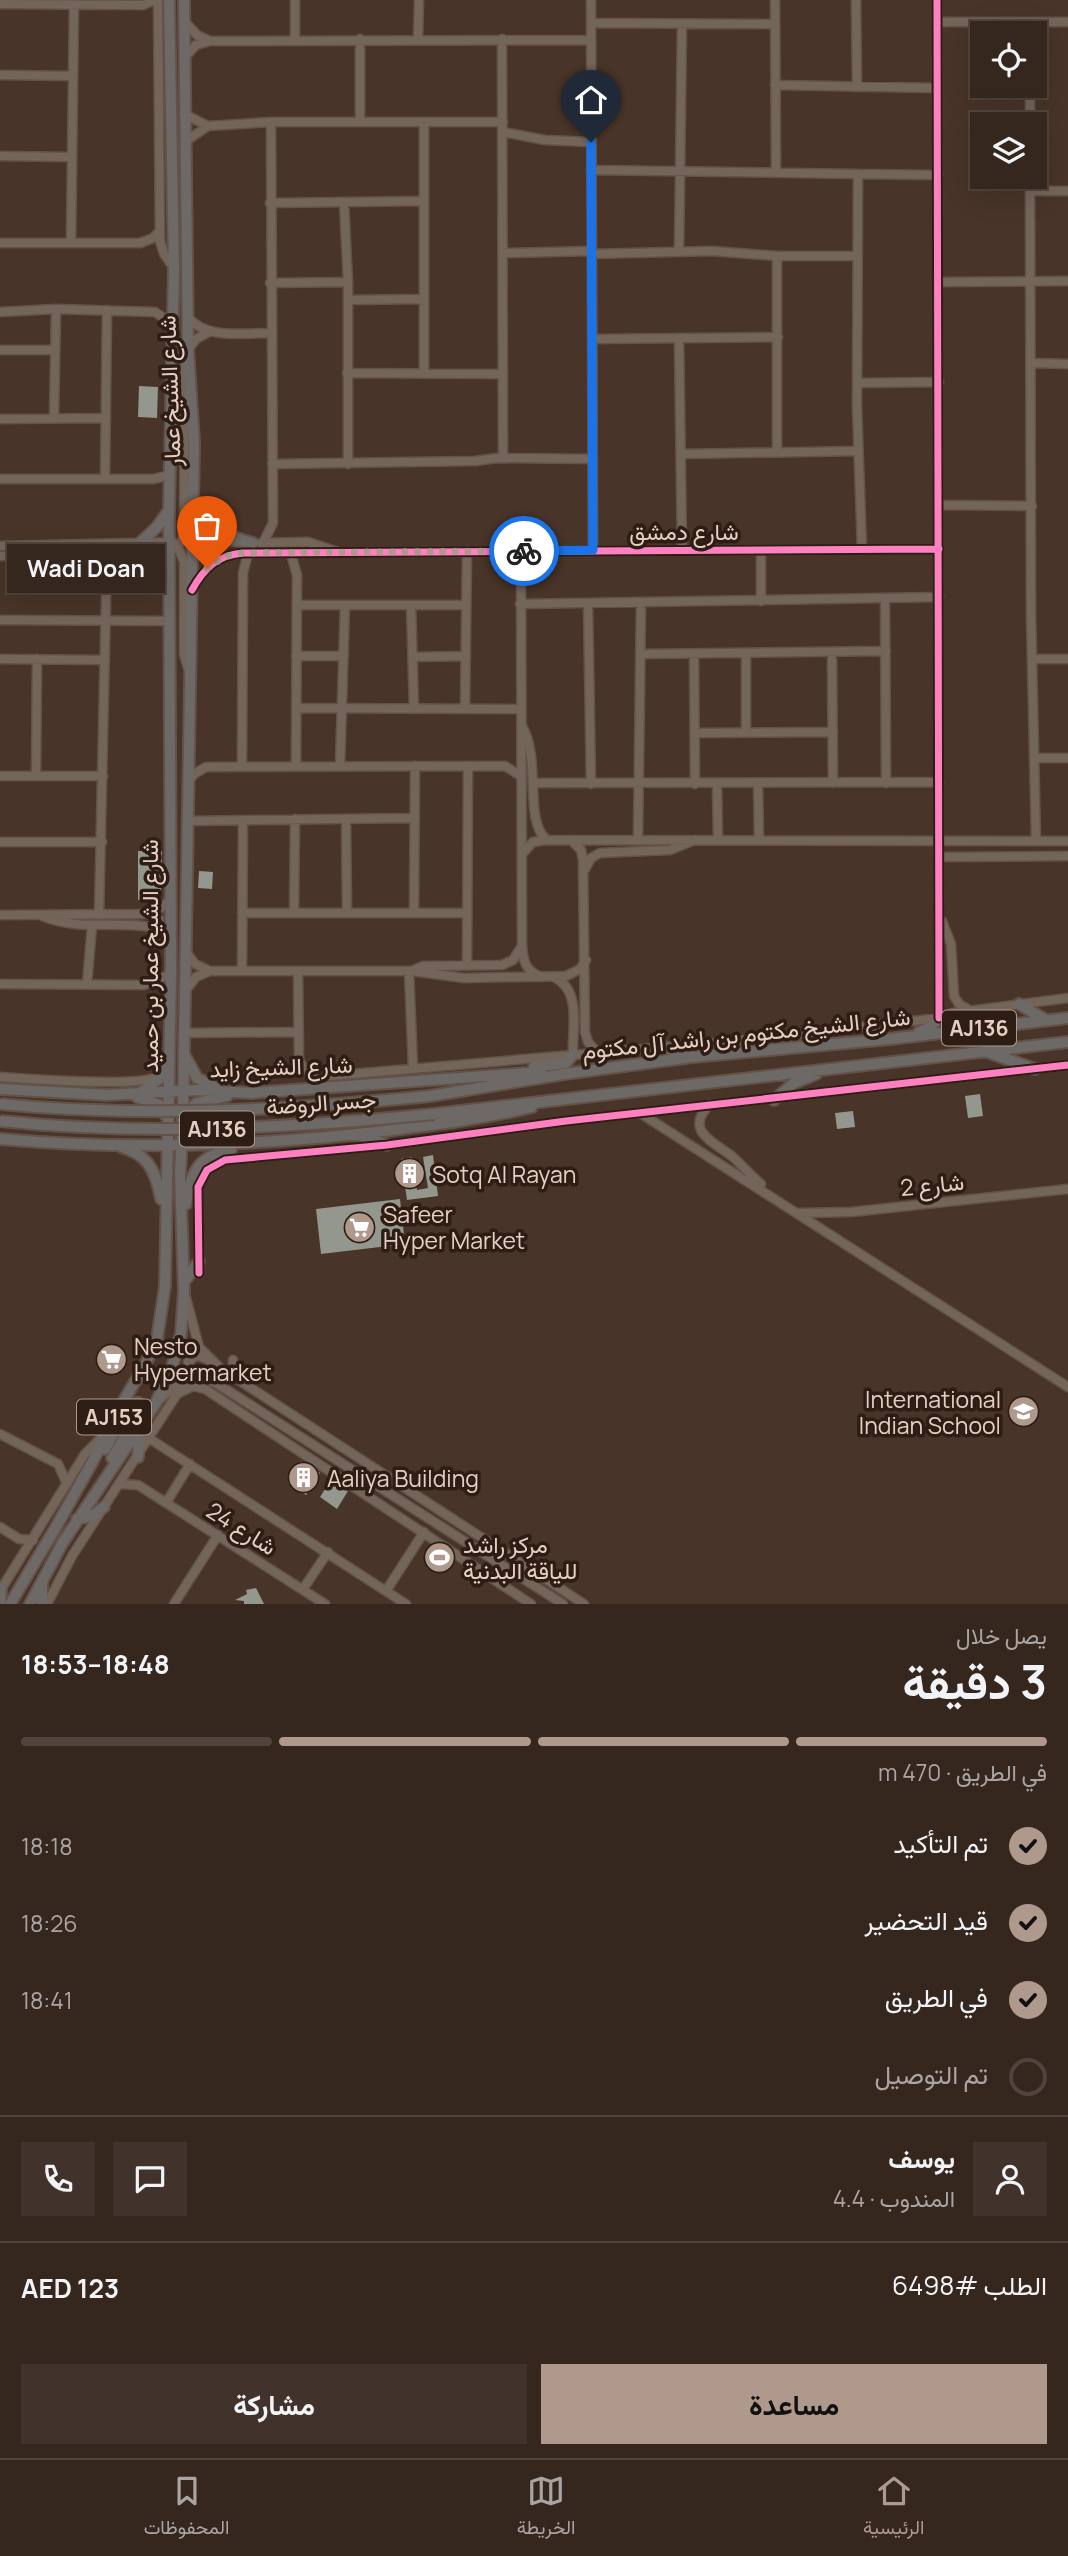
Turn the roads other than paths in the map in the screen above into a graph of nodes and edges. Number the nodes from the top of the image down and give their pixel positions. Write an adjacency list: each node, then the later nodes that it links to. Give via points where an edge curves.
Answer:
1 (156, 0): 13 (street); 14 (street)
2 (169, 0): 66 (main road)
3 (184, 0): 15 (main road, شارع الشيخ عمار)
4 (295, 0): 26 (street)
5 (419, 0): 24 (street)
6 (591, 0): 20 (street)
7 (775, 0): 22 (street)
8 (856, 0): 33 (street)
9 (937, 0): 16 (street)
10 (14, 2): 11 (street); 12 (street)
11 (0, 4)
12 (74, 5): 13 (street); 31 (street)
13 (143, 5): 14 (street)
14 (158, 13): 56 (street)
15 (184, 21): 28 (street); 29 (main road, شارع الشيخ عمار)
16 (937, 22): 17 (street); 34 (street)
17 (970, 22)
18 (1047, 22): 19 (street)
19 (1068, 22)
20 (591, 23): 21 (street); 27 (street)
21 (682, 23): 22 (street); 47 (street)
22 (775, 24): 32 (street)
23 (360, 39): 24 (street); 26 (street); 37 (street)
24 (418, 39): 25 (street)
25 (502, 39): 27 (street); 39 (street)
26 (295, 40): 28 (street)
27 (591, 40): 43 (street)
28 (210, 41): 29 (street)
29 (185, 57): 35 (main road, شارع الشيخ عمار)
30 (0, 75): 31 (street)
31 (72, 76): 45 (street)
32 (775, 85): 33 (street); 48 (street)
33 (857, 87): 34 (street)
34 (937, 89): 50 (street)
35 (184, 114): 40 (street); 42 (main road, شارع الشيخ عمار)
36 (271, 122): 37 (street); 40 (street); 55 (street)
37 (360, 122): 38 (street)
38 (424, 122): 39 (street); 53 (street)
39 (503, 122): 41 (street)
40 (208, 126): 42 (street)
41 (503, 132): 43 (street); 60 (street)
42 (186, 141): 79 (main road, شارع الشيخ عمار)
43 (591, 142): 46 (street)
44 (0, 156): 45 (street)
45 (71, 157): 58 (street)
46 (591, 170): 47 (street); 61 (street)
47 (679, 170): 48 (street); 62 (street)
48 (776, 172): 49 (street)
49 (858, 174): 50 (street); 65 (street)
50 (937, 175): 70 (street)
51 (1030, 191): 52 (street); 67 (street)
52 (1068, 191)
53 (424, 201): 54 (street); 72 (street)
54 (344, 202): 55 (street); 69 (street)
55 (270, 203): 71 (street)
56 (160, 231): 59 (street); 63 (street)
57 (0, 243): 58 (street)
58 (71, 243): 59 (street)
59 (140, 243): 63 (street)
60 (503, 253): 61 (street); 93 (street)
61 (591, 253): 62 (street); 85 (street)
62 (679, 253): 64 (street)
63 (163, 254): 66 (street)
64 (777, 256): 65 (street); 83 (street)
65 (857, 256): 95 (street)
66 (174, 268): 73 (main road, شارع الشيخ عمار بن حميد)
67 (1032, 281): 68 (street); 70 (street); 89 (street)
68 (1068, 281)
69 (348, 282): 71 (street); 74 (street)
70 (938, 282): 94 (street)
71 (270, 283): 82 (street)
72 (423, 299): 74 (street); 92 (street)
73 (174, 300): 77 (street); 80 (main road, شارع الشيخ عمار بن حميد)
74 (348, 300): 91 (street)
75 (56, 309): 76 (street); 78 (street); 88 (street)
76 (107, 310): 77 (street); 97 (street)
77 (156, 312): 80 (street)
78 (0, 313)
79 (187, 316): 81 (street); 86 (main road, شارع الشيخ عمار)
80 (173, 324): 106 (main road, شارع الشيخ عمار بن حميد)
81 (209, 332): 82 (street); 86 (street)
82 (270, 333): 104 (street)
83 (778, 337): 84 (street); 100 (street)
84 (679, 338): 85 (street); 101 (street)
85 (592, 339): 103 (street)
86 (188, 349): 109 (main road, شارع الشيخ عمار, via 194,420); 121 (street, via 184,365 184,530)
87 (0, 350): 88 (street)
88 (55, 350): 96 (street)
89 (1032, 363): 90 (street); 111 (street)
90 (1068, 364)
91 (347, 373): 92 (street); 105 (street)
92 (424, 373): 93 (street)
93 (503, 374): 102 (street)
94 (939, 382): 95 (street); 110 (street)
95 (857, 383): 99 (street)
96 (54, 418): 97 (street); 98 (street)
97 (106, 418): 108 (street)
98 (0, 419)
99 (858, 451): 100 (street); 125 (street)
100 (777, 452): 101 (street)
101 (681, 454): 123 (street)
102 (503, 458): 103 (street); 105 (street)
103 (593, 458): 122 (street)
104 (272, 464): 105 (street); 114 (street)
105 (348, 464)
106 (170, 475): 108 (street); 112 (main road, شارع الشيخ عمار بن حميد)
107 (0, 479): 108 (street)
108 (105, 479)
109 (193, 501): 113 (main road, شارع الشيخ عمار); 120 (main road, via 203,516 226,534)
110 (939, 505): 111 (street); 115 (street)
111 (1032, 506): 166 (street)
112 (169, 510): 117 (main road); 121 (main road, شارع الشيخ عمار بن حميد)
113 (193, 516): 116 (street); 141 (main road, شارع الشيخ عمار)
114 (273, 523): 118 (street); 120 (street)
115 (939, 531): 126 (street); 127 (street)
116 (217, 539): 120 (street, شارع دمشق); 137 (street, via 207,541 203,553 210,558)
117 (141, 542): 119 (street); 121 (street)
118 (285, 542): 120 (street, شارع دمشق); 132 (street, شارع دمشق, via 314,543)
119 (0, 546)
120 (255, 546): 135 (street, شارع دمشق); 137 (street, شارع دمشق); 189 (street, via 244,563)
121 (172, 547): 134 (street); 140 (main road, شارع الشيخ عمار بن حميد); 169 (street, via 184,562 184,654)
122 (593, 550): 123 (street, شارع دمشق); 131 (street, شارع دمشق)
123 (682, 550): 124 (street, شارع دمشق)
124 (761, 550): 125 (street, شارع دمشق); 144 (street)
125 (862, 550): 126 (street, شارع دمشق)
126 (918, 550): 127 (street, شارع دمشق); 138 (street)
127 (939, 550): 138 (street)
128 (467, 551): 129 (street, شارع دمشق); 132 (street, شارع دمشق); 151 (street)
129 (492, 551): 130 (street, شارع دمشق); 139 (street)
130 (520, 551): 131 (street, شارع دمشق); 139 (street)
131 (540, 551): 139 (street)
132 (341, 553): 135 (street, شارع دمشق)
133 (107, 554): 134 (street); 136 (street); 153 (street)
134 (138, 554): 140 (main road, via 153,562)
135 (291, 554): 148 (street, via 297,570)
136 (0, 555)
137 (226, 556): 141 (street, via 207,568)
138 (939, 568): 142 (street)
139 (521, 572): 147 (street)
140 (169, 582): 154 (main road, شارع الشيخ عمار بن حميد)
141 (192, 590): 169 (main road, شارع الشيخ عمار)
142 (939, 597): 143 (street); 195 (street)
143 (885, 598): 144 (street); 155 (street)
144 (761, 601): 145 (street)
145 (641, 602): 146 (street); 158 (street)
146 (589, 603): 147 (street); 197 (street)
147 (520, 604): 174 (street)
148 (297, 605): 149 (street); 160 (street)
149 (345, 605): 150 (street); 161 (street)
150 (411, 605): 151 (street); 163 (street)
151 (466, 605): 162 (street)
152 (0, 620): 153 (street)
153 (106, 621): 154 (street); 168 (street)
154 (170, 621): 226 (main road, شارع الشيخ عمار بن حميد)
155 (886, 651): 156 (street); 200 (street)
156 (832, 652): 157 (street); 177 (street)
157 (746, 653): 159 (street); 176 (street)
158 (641, 654): 159 (street); 201 (street)
159 (694, 654): 178 (street)
160 (296, 656): 161 (street); 170 (street)
161 (344, 656): 171 (street)
162 (466, 656): 163 (street); 173 (street)
163 (413, 657): 172 (street)
164 (0, 659): 165 (street)
165 (37, 659): 168 (street); 191 (street)
166 (1034, 659): 167 (street); 181 (street)
167 (1068, 659)
168 (105, 660): 192 (street)
169 (189, 671): 179 (main road, شارع الشيخ عمار)
170 (296, 708): 171 (street); 183 (street)
171 (342, 708): 172 (street); 184 (street)
172 (414, 709): 173 (street)
173 (465, 709): 174 (street)
174 (521, 709): 175 (street)
175 (521, 724): 180 (street); 196 (street, via 531,747)
176 (746, 732): 177 (street); 178 (street)
177 (833, 732): 199 (street)
178 (695, 733): 202 (street)
179 (188, 753): 188 (street); 194 (main road, شارع الشيخ عمار)
180 (521, 756): 187 (street); 193 (street)
181 (1035, 758): 182 (street); 217 (street)
182 (1068, 758)
183 (296, 766): 184 (street); 189 (street)
184 (340, 766): 185 (street)
185 (415, 766): 186 (street); 204 (street)
186 (468, 766): 187 (street); 232 (street)
187 (505, 766): 193 (street)
188 (206, 767): 189 (street); 194 (street)
189 (242, 767)
190 (0, 776): 191 (street)
191 (36, 776): 192 (street)
192 (103, 776): 220 (street)
193 (521, 776): 221 (street)
194 (189, 781): 208 (main road, شارع الشيخ عمار بن حميد)
195 (939, 782): 200 (street); 212 (street)
196 (534, 783): 197 (street); 214 (street, via 535,823)
197 (591, 783): 201 (street)
198 (758, 783): 199 (street); 203 (street); 209 (street)
199 (833, 783): 200 (street)
200 (886, 783)
201 (639, 784): 202 (street); 210 (street)
202 (695, 784): 203 (street)
203 (717, 784): 211 (street)
204 (415, 818): 206 (street); 229 (street)
205 (295, 819): 206 (street); 207 (street); 227 (street)
206 (346, 819): 228 (street)
207 (243, 820): 208 (street); 231 (street)
208 (187, 821): 238 (main road, شارع الشيخ عمار بن حميد)
209 (759, 838): 211 (street); 212 (street)
210 (638, 839): 215 (street); 216 (street)
211 (718, 839): 216 (street)
212 (939, 839): 213 (street); 223 (street)
213 (965, 839): 217 (street); 224 (street)
214 (547, 840): 215 (street); 221 (street, via 533,842)
215 (570, 840): 225 (street, via 581,850)
216 (695, 840): 225 (street, via 670,850 600,853 591,858)
217 (1036, 841): 218 (street)
218 (1068, 841)
219 (0, 842): 220 (street)
220 (102, 842): 235 (street)
221 (522, 854): 239 (street)
222 (1068, 856): 224 (street)
223 (940, 857): 224 (street); 236 (street)
224 (965, 857)
225 (584, 872): 240 (street)
226 (171, 899): 230 (street); 246 (main road, شارع الشيخ عمار بن حميد)
227 (294, 912): 228 (street); 231 (street)
228 (347, 912): 229 (street)
229 (414, 912): 232 (street)
230 (151, 913): 235 (street); 237 (street, via 159,919 153,927)
231 (242, 913): 243 (street)
232 (467, 913): 241 (street)
233 (40, 914): 234 (street); 235 (street); 237 (street)
234 (0, 915)
235 (99, 915)
236 (940, 919): 254 (street, via 951,944 954,996); 255 (street)
237 (92, 926): 250 (street)
238 (184, 945): 242 (street, via 195,964); 251 (main road, شارع الشيخ عمار بن حميد)
239 (522, 945): 241 (street, via 508,963); 247 (street, via 527,969)
240 (586, 960): 248 (street, via 571,974); 265 (street, via 585,1032)
241 (467, 966): 245 (street, via 423,966)
242 (210, 971): 243 (street); 251 (street, via 192,979)
243 (242, 971): 244 (street)
244 (298, 971): 245 (street); 258 (street)
245 (410, 971): 247 (street, via 464,978); 271 (street)
246 (171, 974): 250 (street, via 145,985); 264 (main road, شارع الشيخ عمار بن حميد)
247 (541, 976): 248 (street)
248 (552, 976): 267 (street, via 570,991)
249 (0, 984): 250 (street)
250 (87, 984)
251 (184, 996): 259 (main road, شارع الشيخ عمار بن حميد)
252 (1068, 998): 253 (street)
253 (1019, 1004): 254 (street); 257 (main road)
254 (969, 1010): 255 (street)
255 (939, 1018): 260 (main road, via 931,1027); 262 (street)
256 (1068, 1018): 257 (main road, شارع الشيخ مكتوم بن راشد آل مكتوم / AJ136)
257 (1050, 1020): 260 (main road, شارع الشيخ مكتوم بن راشد آل مكتوم / AJ136)
258 (299, 1031): 259 (street); 271 (street, via 299,1059 305,1071 317,1077)
259 (183, 1033): 263 (main road, شارع الشيخ عمار بن حميد)
260 (901, 1038): 268 (main road, شارع الشيخ مكتوم بن راشد آل مكتوم / AJ136)
261 (1068, 1042): 266 (main road, شارع الشيخ مكتوم بن راشد آل مكتوم / AJ136)
262 (661, 1046): 265 (street); 268 (main road)
263 (183, 1049): 279 (main road, شارع الشيخ عمار بن حميد); 280 (main road, via 189,1066 206,1085)
264 (170, 1050): 269 (main road); 278 (main road, شارع الشيخ عمار بن حميد)
265 (597, 1052): 267 (street)
266 (983, 1052): 272 (main road, شارع الشيخ مكتوم بن راشد آل مكتوم / AJ136); 273 (main road)
267 (573, 1054): 271 (street); 276 (main road, via 558,1065)
268 (692, 1057): 274 (main road, شارع الشيخ مكتوم بن راشد آل مكتوم / AJ136)
269 (165, 1062): 275 (street, via 159,1074 145,1081); 281 (main road, via 156,1083)
270 (1068, 1065): 273 (street)
271 (413, 1068)
272 (829, 1068): 285 (main road, شارع الشيخ مكتوم بن راشد آل مكتوم / AJ136); 286 (main road, via 794,1083)
273 (1035, 1069): 286 (street)
274 (564, 1074): 276 (main road, شارع الشيخ زايد); 284 (main road, شارع الشيخ مكتوم بن راشد آل مكتوم / AJ136)
275 (0, 1077)
276 (441, 1078): 280 (main road, شارع الشيخ زايد)
277 (0, 1089): 283 (main road, شارع الشيخ زايد)
278 (170, 1091): 279 (main road, شارع الشيخ زايد); 281 (main road, شارع الشيخ زايد); 293 (main road, شارع الشيخ عمار بن حميد)
279 (183, 1091): 282 (main road, شارع الشيخ زايد); 293 (main road, شارع الشيخ عمار بن حميد)
280 (278, 1091): 282 (main road, شارع الشيخ زايد)
281 (138, 1093): 283 (main road, شارع الشيخ زايد)
282 (251, 1093): 288 (main road)
283 (107, 1095): 293 (main road, via 159,1105)
284 (430, 1096): 287 (main road, جسر الروضة / AJ136, bridge, via 208,1111)
285 (561, 1099): 291 (main road, شارع الشيخ مكتوم بن راشد آل مكتوم / AJ136); 294 (main road, via 459,1122)
286 (774, 1100): 289 (street)
287 (0, 1104)
288 (197, 1104): 293 (main road); 295 (main road, via 190,1121)
289 (710, 1104): 290 (street); 304 (street, via 700,1115 703,1134)
290 (639, 1112): 302 (street); 304 (street)
291 (434, 1114): 292 (main road, جسر الروضة / AJ136, bridge, via 221,1129)
292 (0, 1121)
293 (175, 1131): 295 (main road); 296 (main road); 296 (main road); 299 (main road); 300 (main road); 306 (main road, شارع الشيخ عمار بن حميد / AJ153); 307 (main road, شارع الشيخ عمار بن حميد / AJ153)
294 (356, 1134): 298 (main road); 302 (main road)
295 (197, 1135): 299 (main road)
296 (156, 1138): 300 (main road)
297 (0, 1139): 301 (main road)
298 (271, 1142): 299 (main road); 307 (main road, via 219,1152 201,1163 192,1176)
299 (232, 1143)
300 (132, 1144): 301 (main road)
301 (107, 1145): 306 (main road, via 133,1151 147,1161)
302 (387, 1145): 308 (street, via 236,1158 215,1164 198,1187)
303 (1068, 1188): 305 (street, شارع 2, via 859,1212)
304 (779, 1200): 305 (street)
305 (800, 1213): 311 (street)
306 (166, 1215): 324 (main road, شارع الشيخ عمار بن حميد / AJ153, via 165,1286 157,1339)
307 (183, 1220): 310 (main road, شارع الشيخ عمار بن حميد / AJ153)
308 (199, 1261): 309 (street); 310 (main road)
309 (199, 1273)
310 (184, 1286): 314 (street, via 195,1338); 319 (main road, شارع الشيخ عمار بن حميد / AJ153, via 177,1349)
311 (930, 1297): 312 (street); 316 (street)
312 (919, 1304)
313 (233, 1360): 315 (street)
314 (211, 1361): 315 (street); 318 (street, via 193,1356 188,1366 217,1379)
315 (234, 1378): 358 (street)
316 (1063, 1387)
317 (228, 1390): 318 (street); 319 (street, via 194,1378 180,1382); 320 (street)
318 (245, 1400): 333 (street)
319 (156, 1403): 321 (main road, شارع الشيخ عمار بن حميد / AJ153)
320 (234, 1410): 323 (street, via 205,1389 187,1387 177,1394); 336 (street)
321 (139, 1430): 325 (main road); 328 (main road, شارع الشيخ عمار بن حميد / AJ153)
322 (0, 1434): 326 (street)
323 (150, 1439): 325 (street); 327 (street)
324 (90, 1456): 326 (street); 328 (main road, via 105,1450 130,1404 138,1404 141,1410 113,1453); 330 (street); 350 (main road, شارع الشيخ عمار بن حميد / AJ153)
325 (138, 1457): 329 (street)
326 (58, 1464): 330 (street)
327 (190, 1464): 334 (street); 343 (street)
328 (112, 1468): 337 (main road, شارع الشيخ عمار بن حميد / AJ153)
329 (130, 1470): 331 (street); 332 (street, شارع 24)
330 (67, 1484): 342 (street)
331 (120, 1484): 332 (street, شارع 24); 335 (street)
332 (138, 1485): 334 (street, شارع 24)
333 (387, 1490): 336 (street); 357 (street)
334 (166, 1503): 340 (street, شارع 24)
335 (104, 1507): 337 (main road); 352 (street)
336 (391, 1510): 339 (street)
337 (77, 1519): 345 (main road, شارع الشيخ عمار بن حميد / AJ153)
338 (0, 1527): 341 (street)
339 (424, 1532): 348 (street); 356 (street)
340 (218, 1535): 346 (street, شارع 24); 353 (street)
341 (19, 1539): 342 (street); 344 (street)
342 (33, 1540): 344 (street)
343 (328, 1552): 346 (street); 348 (street)
344 (24, 1553): 347 (street)
345 (43, 1577): 351 (main road, شارع الشيخ عمار بن حميد / AJ153); 352 (main road)
346 (303, 1589): 354 (street, شارع 24)
347 (1, 1590): 349 (main road)
348 (386, 1591): 355 (street)
349 (0, 1603)
350 (10, 1604)
351 (30, 1604)
352 (45, 1604)
353 (174, 1604)
354 (326, 1604)
355 (406, 1604)
356 (531, 1604)
357 (563, 1604)
358 (584, 1604)

